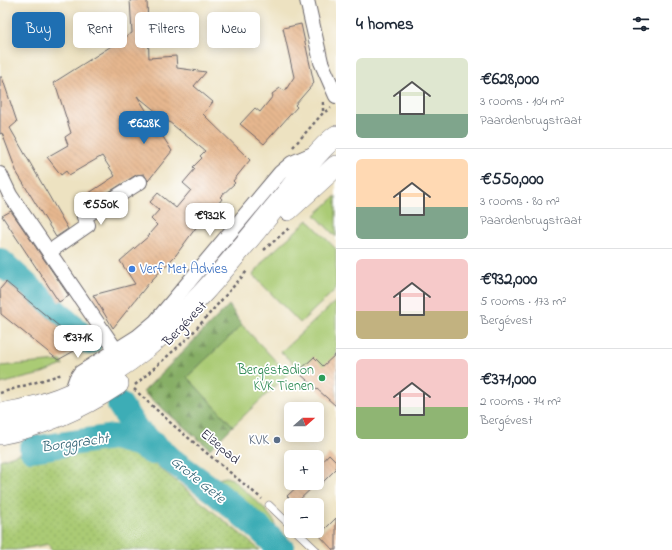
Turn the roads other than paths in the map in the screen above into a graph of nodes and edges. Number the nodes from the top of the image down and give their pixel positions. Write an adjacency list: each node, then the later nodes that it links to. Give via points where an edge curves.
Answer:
1 (307, 0): 2 (street, via 321,62)
2 (336, 96)
3 (336, 136): 4 (main road, Bergévest)
4 (319, 152): 9 (street, Bergévest, via 292,163 280,173 164,312 137,338); 10 (main road, Bergévest, via 244,245 172,326 128,363 98,381)
5 (336, 166): 12 (main road, Bergévest, via 306,191 280,218 176,337 122,382 78,408)
6 (0, 174): 8 (street, via 10,195)
7 (140, 182): 8 (street, via 84,217 88,225)
8 (49, 252): 9 (street)
9 (116, 350): 10 (street, Bergévest, via 80,373)
10 (71, 392): 11 (main road, Bergévest, via 36,406)
11 (0, 414)
12 (0, 434)
13 (269, 505): 14 (lane)
14 (284, 519)
15 (303, 538): 16 (lane)
16 (316, 550)

